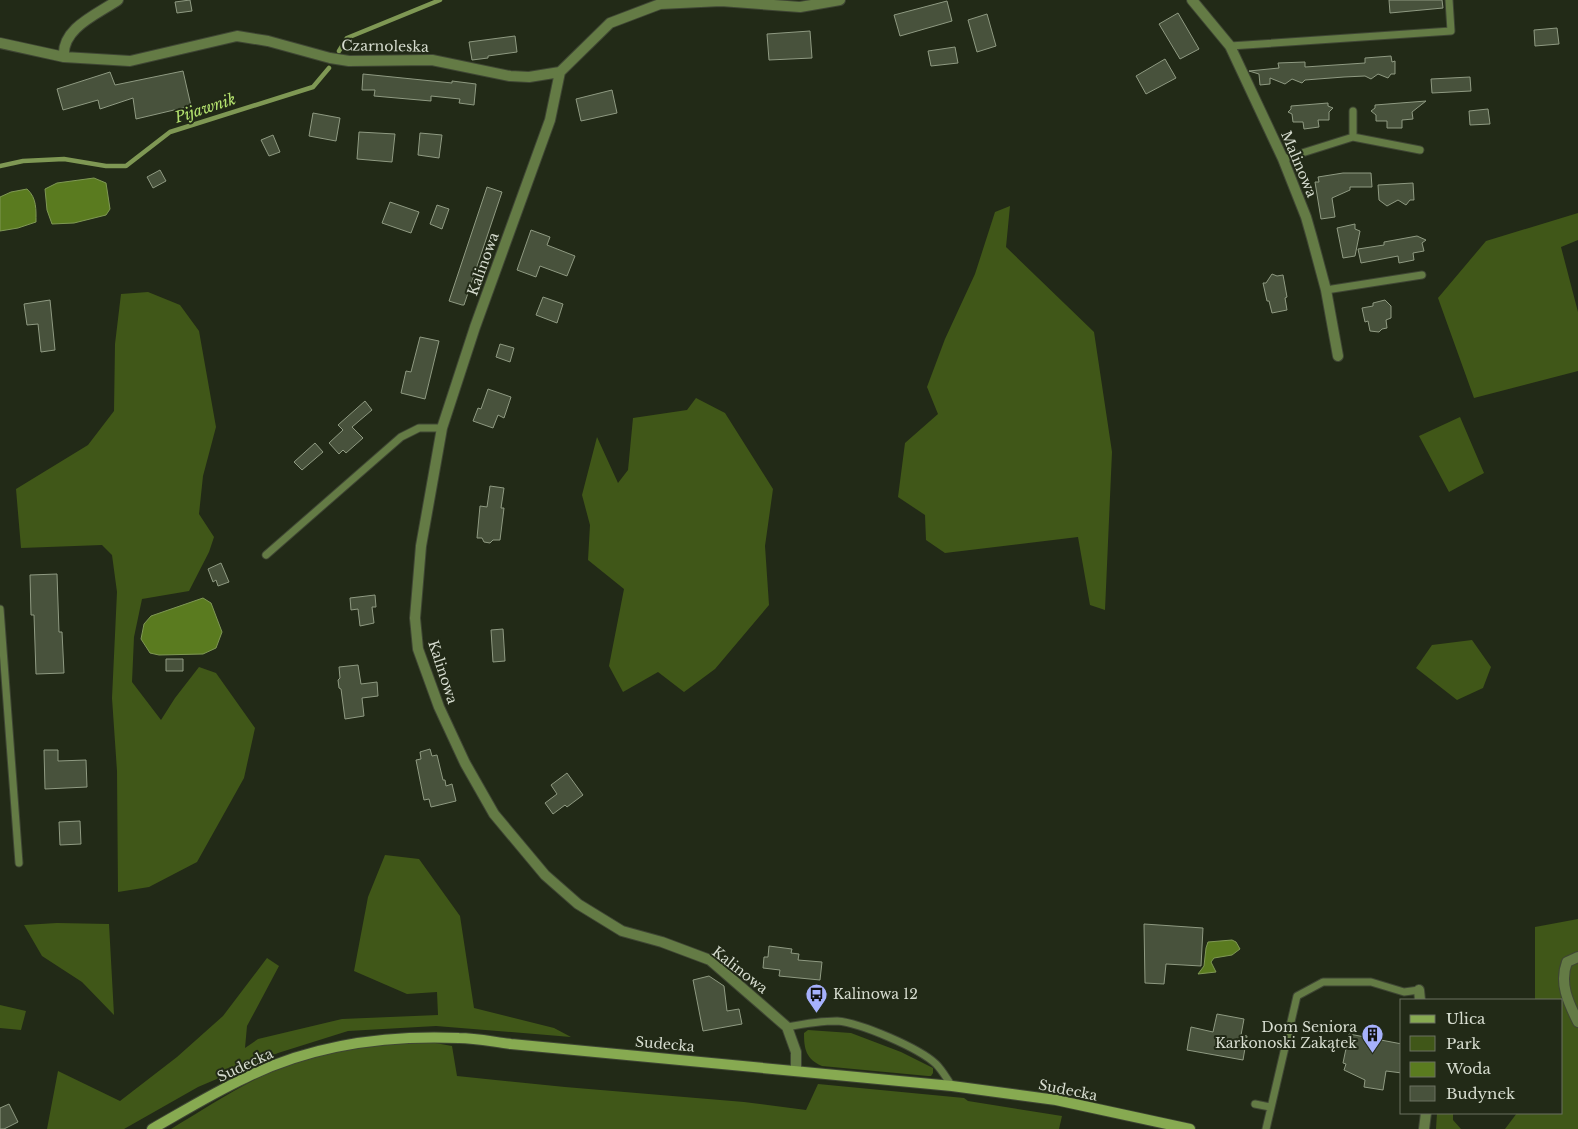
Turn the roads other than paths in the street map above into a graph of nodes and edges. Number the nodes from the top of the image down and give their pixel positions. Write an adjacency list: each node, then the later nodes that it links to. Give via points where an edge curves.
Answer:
1 (118, 0): 8 (street, via 83,22 66,38)
2 (721, 0): 3 (street, via 800,7); 9 (street, via 660,4 610,23)
3 (840, 0)
4 (1192, 0): 7 (street, Malinowa)
5 (1449, 0): 7 (lane, via 1451,31)
6 (0, 43): 8 (street, Czarnoleska)
7 (1230, 46): 13 (street, Malinowa)
8 (64, 57): 9 (street, Czarnoleska, via 130,61 236,36 349,61 432,60 529,77)
9 (560, 72): 17 (street, Kalinowa, via 550,120)
10 (1353, 111): 11 (lane)
11 (1353, 138): 12 (lane); 13 (lane)
12 (1420, 150)
13 (1283, 159): 15 (street, Malinowa, via 1306,217)
14 (1422, 275): 15 (lane)
15 (1326, 290): 16 (street, Malinowa)
16 (1338, 356)
17 (442, 428): 18 (lane, via 419,428 401,437); 24 (street, Kalinowa, via 421,546 415,618 418,649 439,707 494,814 545,875 578,904 622,931 710,960)
18 (266, 555)
19 (0, 609): 20 (lane)
20 (19, 863)
21 (1578, 957): 23 (street, via 1567,962 1563,983)
22 (1419, 995): 28 (lane, via 1371,982 1323,982 1297,996)
23 (1578, 1022)
24 (787, 1027): 25 (street, Kalinowa, via 796,1052); 26 (lane, via 838,1021 856,1025 924,1055)
25 (796, 1070): 26 (main road, Sudecka); 29 (main road, Sudecka, via 460,1038 376,1040 301,1056 245,1077)
26 (952, 1086): 30 (main road, Sudecka, via 1056,1100)
27 (1255, 1104): 28 (lane)
28 (1270, 1107): 31 (lane)
29 (152, 1129)
30 (1190, 1129)
31 (1266, 1129)

